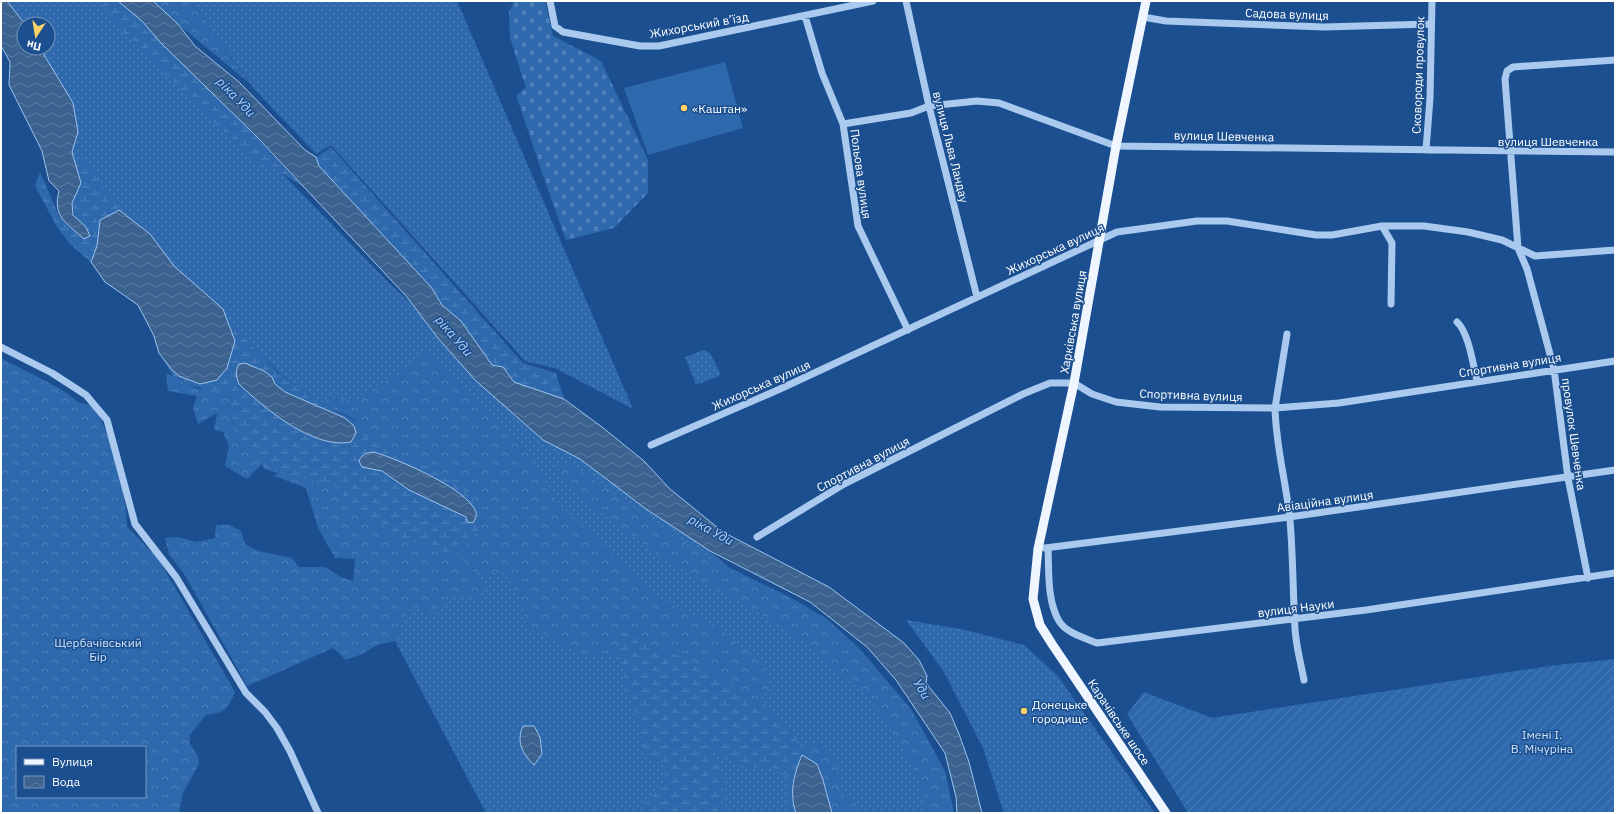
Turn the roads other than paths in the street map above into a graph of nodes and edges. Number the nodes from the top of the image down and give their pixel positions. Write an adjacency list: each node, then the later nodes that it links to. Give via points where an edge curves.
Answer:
1 (550, 1): 6 (street, Жихорський в’їзд, via 555,26 563,32 640,46 659,46)
2 (873, 1): 6 (street, Жихорський в’їзд)
3 (906, 1): 10 (street, вулиця Льва Ландау)
4 (1146, 1): 7 (main road, Харківська вулиця)
5 (1432, 1): 8 (street, Сковороди провулок)
6 (805, 16): 11 (street, Польова вулиця, via 822,73)
7 (1143, 17): 8 (street, Садова вулиця, via 1166,21 1324,27); 12 (main road, Харківська вулиця)
8 (1431, 24): 13 (street, Сковороди провулок)
9 (1615, 60): 14 (street, провулок Шевченка, via 1513,67 1507,71 1505,79)
10 (929, 106): 11 (street, вулиця Шевченка, via 911,113); 12 (street, вулиця Шевченка, via 977,101 999,103); 20 (street, вулиця Льва Ландау)
11 (843, 124): 23 (street, Польова вулиця, via 858,226)
12 (1116, 146): 13 (street, вулиця Шевченка); 17 (main road, Харківська вулиця)
13 (1426, 150): 14 (street, вулиця Шевченка)
14 (1510, 152): 15 (street, вулиця Шевченка); 18 (street, провулок Шевченка)
15 (1615, 152)
16 (1382, 226): 17 (street, Жихорська вулиця, via 1332,235 1316,235 1227,221 1197,221 1116,232); 18 (street, Жихорська вулиця, via 1424,226 1468,232 1502,240); 21 (street, via 1392,243)
17 (1100, 239): 20 (street, Жихорська вулиця); 29 (main road, Харківська вулиця)
18 (1518, 248): 19 (street, Жихорська вулиця, via 1535,256); 27 (street, провулок Шевченка, via 1527,269)
19 (1615, 250)
20 (977, 297): 23 (street, Жихорська вулиця)
21 (1391, 304)
22 (1457, 322): 28 (street, via 1465,334)
23 (908, 330): 31 (street, Жихорська вулиця)
24 (1288, 334): 30 (street)
25 (1, 347): 43 (street, via 52,373 86,395 107,420 135,524 176,577 246,692 266,712 277,728)
26 (1615, 361): 27 (street, Спортивна вулиця)
27 (1554, 369): 28 (street, Спортивна вулиця); 33 (street, провулок Шевченка)
28 (1477, 381): 30 (street, Спортивна вулиця, via 1339,403)
29 (1074, 383): 30 (street, Спортивна вулиця, via 1092,394 1116,402 1160,407); 35 (street, Спортивна вулиця, via 1050,383 1023,394 844,484); 37 (main road, Харківська вулиця)
30 (1275, 408): 34 (street, via 1277,445)
31 (651, 445)
32 (1615, 470): 33 (street, Авіаційна вулиця)
33 (1568, 478): 34 (street, Авіаційна вулиця); 39 (street, провулок Шевченка)
34 (1289, 517): 36 (street, Авіаційна вулиця); 40 (street)
35 (757, 537)
36 (1048, 548): 37 (street, Авіаційна вулиця); 40 (street, вулиця Науки, via 1053,604 1060,622 1076,635 1097,643)
37 (1038, 549): 41 (main road, Харківська вулиця, via 1033,599 1040,625)
38 (1615, 573): 39 (street, вулиця Науки)
39 (1588, 578): 40 (street, вулиця Науки)
40 (1295, 619): 42 (street)
41 (1052, 644): 44 (main road, Карачівське шосе)
42 (1304, 680)
43 (318, 813)
44 (1166, 813)

